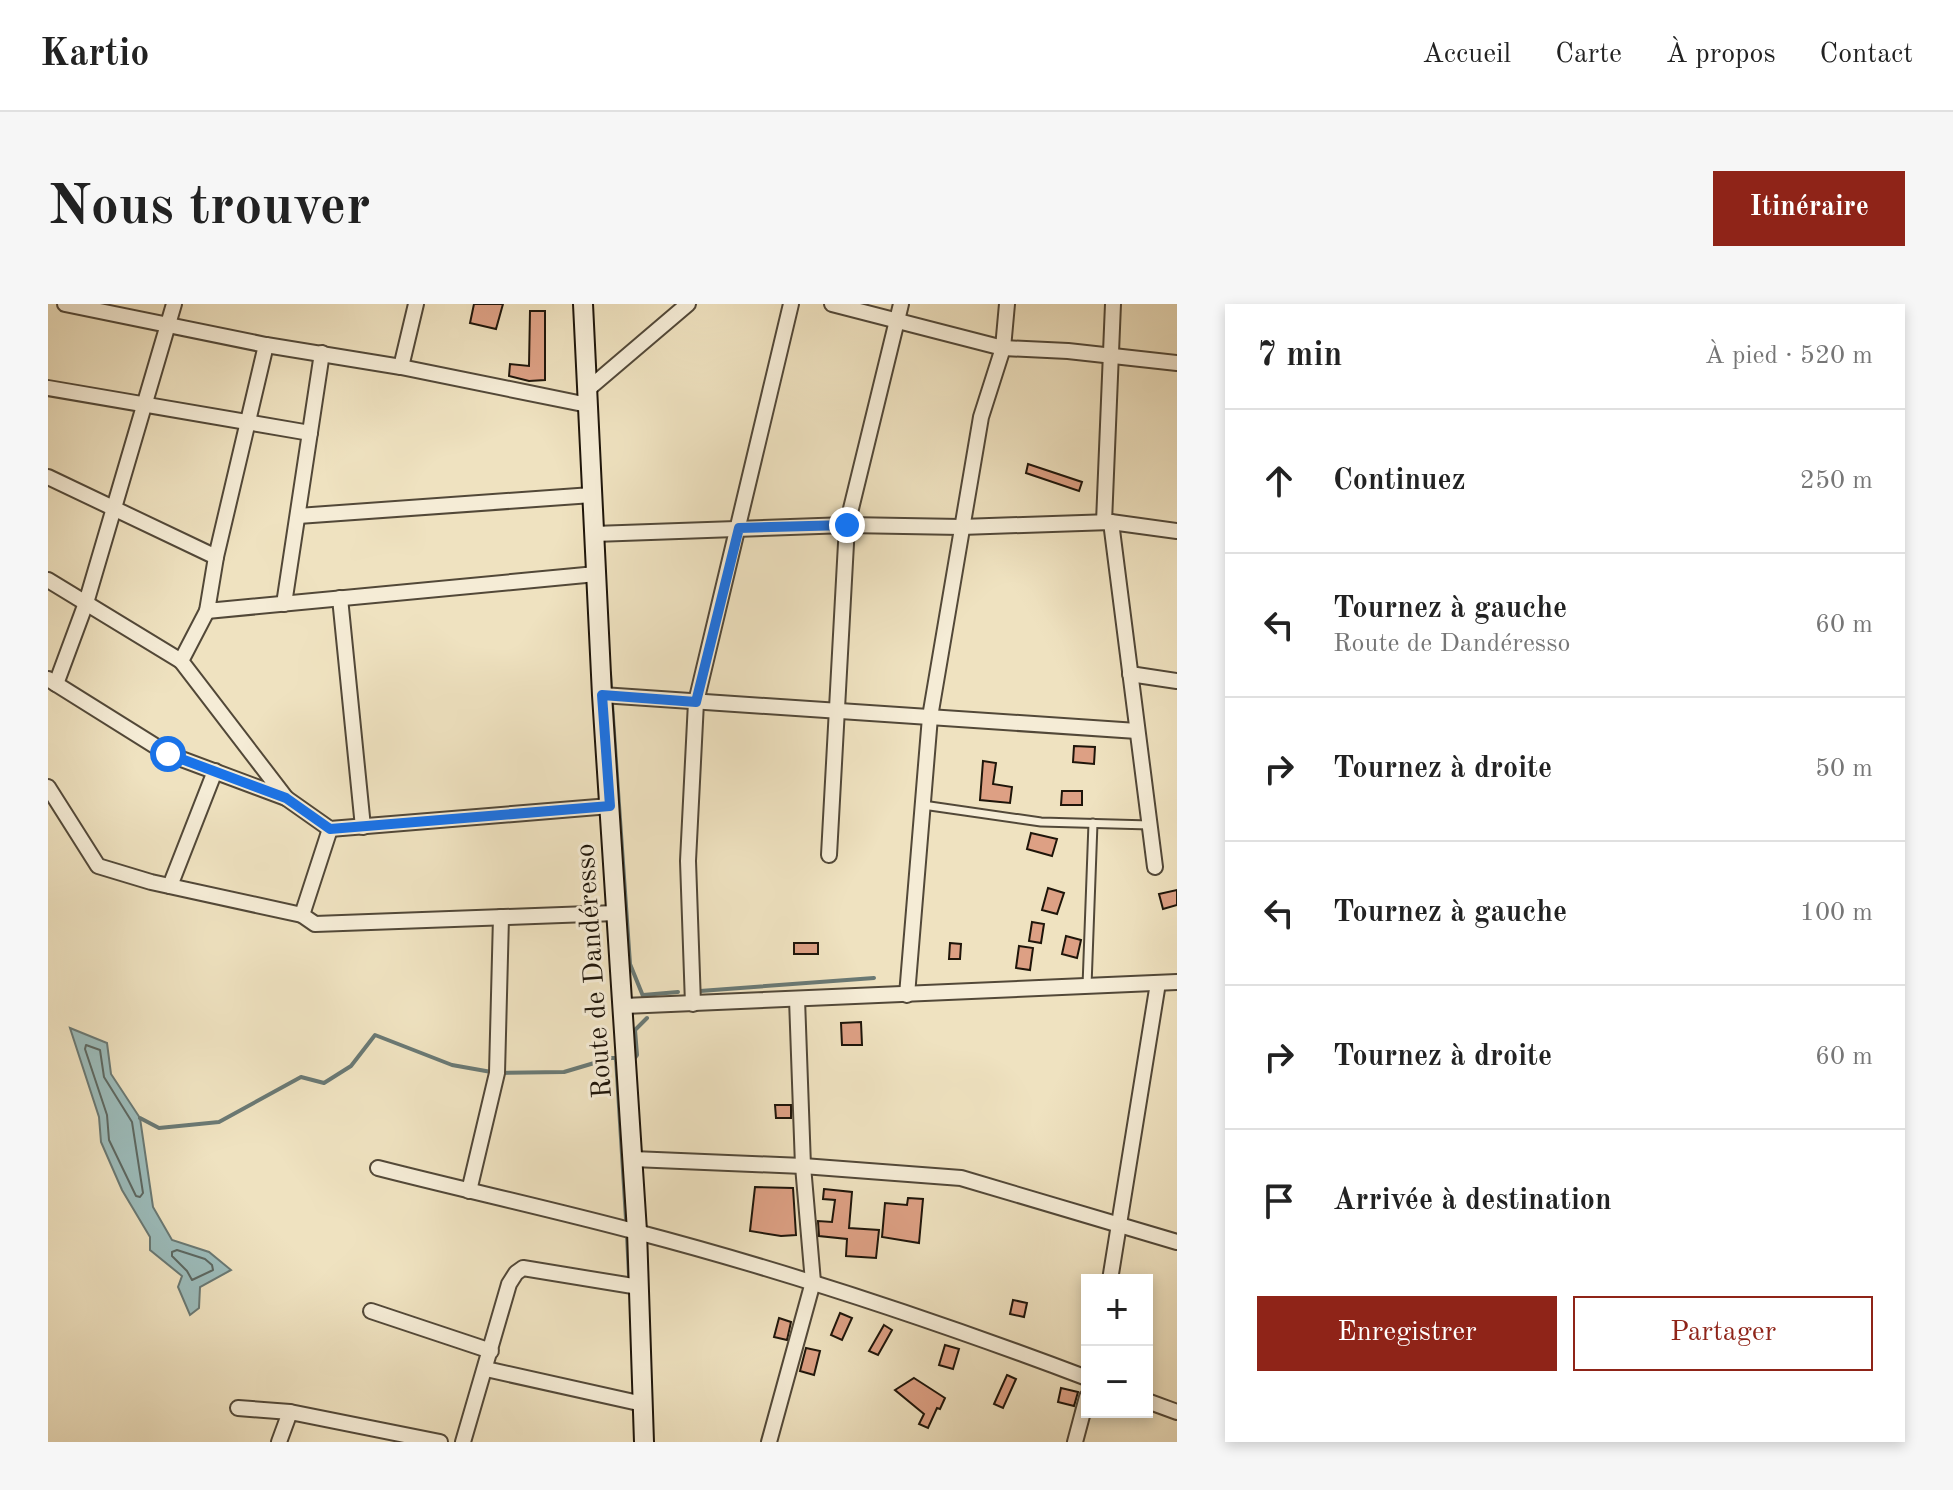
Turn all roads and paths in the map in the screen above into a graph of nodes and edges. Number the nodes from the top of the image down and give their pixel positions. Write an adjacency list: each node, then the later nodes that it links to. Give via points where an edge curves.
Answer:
1 (65, 304): 12 (street)
2 (174, 304): 12 (street)
3 (416, 304): 18 (street)
4 (583, 304): 20 (street, Route de Dandéresso)
5 (688, 304): 20 (street)
6 (791, 304): 31 (street)
7 (832, 304): 11 (street)
8 (901, 304): 11 (street)
9 (1007, 304): 14 (street)
10 (1113, 304): 16 (street)
11 (897, 321): 14 (street); 29 (street)
12 (168, 324): 13 (street); 21 (street)
13 (266, 345): 15 (street); 22 (street)
14 (1003, 348): 16 (street); 30 (street, via 981,417)
15 (322, 353): 18 (street); 23 (street)
16 (1111, 356): 17 (street); 28 (street)
17 (1177, 363)
18 (401, 367): 20 (street)
19 (48, 388): 21 (street)
20 (587, 398): 25 (street, Route de Dandéresso)
21 (145, 405): 22 (street); 26 (street)
22 (248, 423): 23 (street); 34 (street)
23 (310, 433): 27 (street)
24 (48, 477): 26 (street)
25 (592, 495): 27 (street); 33 (street, Route de Dandéresso)
26 (114, 508): 34 (street); 38 (street)
27 (298, 516): 39 (street)
28 (1108, 522): 30 (street); 32 (street); 42 (street)
29 (847, 525): 30 (street); 31 (street); 47 (street)
30 (961, 527): 48 (street)
31 (739, 528): 33 (street); 46 (street)
32 (1177, 531)
33 (594, 534): 35 (street, Route de Dandéresso)
34 (216, 557): 40 (street)
35 (596, 574): 37 (street); 45 (street, Route de Dandéresso)
36 (48, 580): 38 (street)
37 (340, 598): 39 (street); 57 (street)
38 (86, 603): 41 (street); 44 (street)
39 (284, 604): 40 (street)
40 (207, 611): 41 (street)
41 (181, 661): 52 (street)
42 (1130, 674): 43 (street); 49 (street)
43 (1177, 681)
44 (52, 682): 50 (street, via 168,754)
45 (602, 695): 46 (street); 54 (street, Route de Dandéresso)
46 (696, 702): 47 (street); 70 (street, via 688,861)
47 (837, 711): 48 (street); 59 (street)
48 (930, 717): 49 (street); 53 (street)
49 (1137, 731): 56 (street)
50 (215, 771): 52 (street); 61 (street)
51 (48, 787): 61 (street, via 98,866)
52 (286, 798): 58 (street)
53 (923, 805): 55 (lane, via 1041,822); 68 (street)
54 (610, 806): 57 (street); 62 (street, Route de Dandéresso)
55 (1093, 823): 56 (lane); 67 (lane)
56 (1150, 825): 60 (street)
57 (363, 827): 58 (street)
58 (330, 829): 63 (street)
59 (829, 855)
60 (1155, 867)
61 (170, 886): 63 (street)
62 (616, 913): 64 (street); 71 (street, Route de Dandéresso)
63 (302, 915): 64 (street, via 315,924)
64 (501, 917): 75 (street, via 497,1073)
65 (1177, 982): 66 (street)
66 (1158, 983): 67 (street); 76 (street)
67 (1087, 986): 68 (street)
68 (907, 995): 69 (street)
69 (797, 999): 70 (street); 73 (street)
70 (693, 1004): 71 (street)
71 (624, 1006): 72 (street, Route de Dandéresso)
72 (633, 1159): 73 (street); 77 (street, Route de Dandéresso)
73 (803, 1166): 76 (street, via 961,1178); 80 (street)
74 (378, 1168): 75 (street)
75 (469, 1191): 77 (street)
76 (1120, 1224): 78 (street); 79 (street)
77 (637, 1231): 80 (street); 81 (street, Route de Dandéresso)
78 (1177, 1242)
79 (1111, 1274)
80 (813, 1282): 85 (street); 96 (street)
81 (639, 1287): 83 (street, via 523,1268 509,1284); 87 (street, Route de Dandéresso)
82 (371, 1311): 83 (street)
83 (491, 1351): 84 (street)
84 (486, 1369): 87 (street); 94 (street)
85 (1081, 1376)
86 (1153, 1403): 90 (street)
87 (643, 1404): 95 (street, Route de Dandéresso)
88 (238, 1408): 89 (street)
89 (290, 1412): 92 (street); 93 (street)
90 (1177, 1412)
91 (1081, 1418): 97 (street)
92 (279, 1442)
93 (440, 1442)
94 (463, 1442)
95 (644, 1442)
96 (769, 1442)
97 (1075, 1442)

